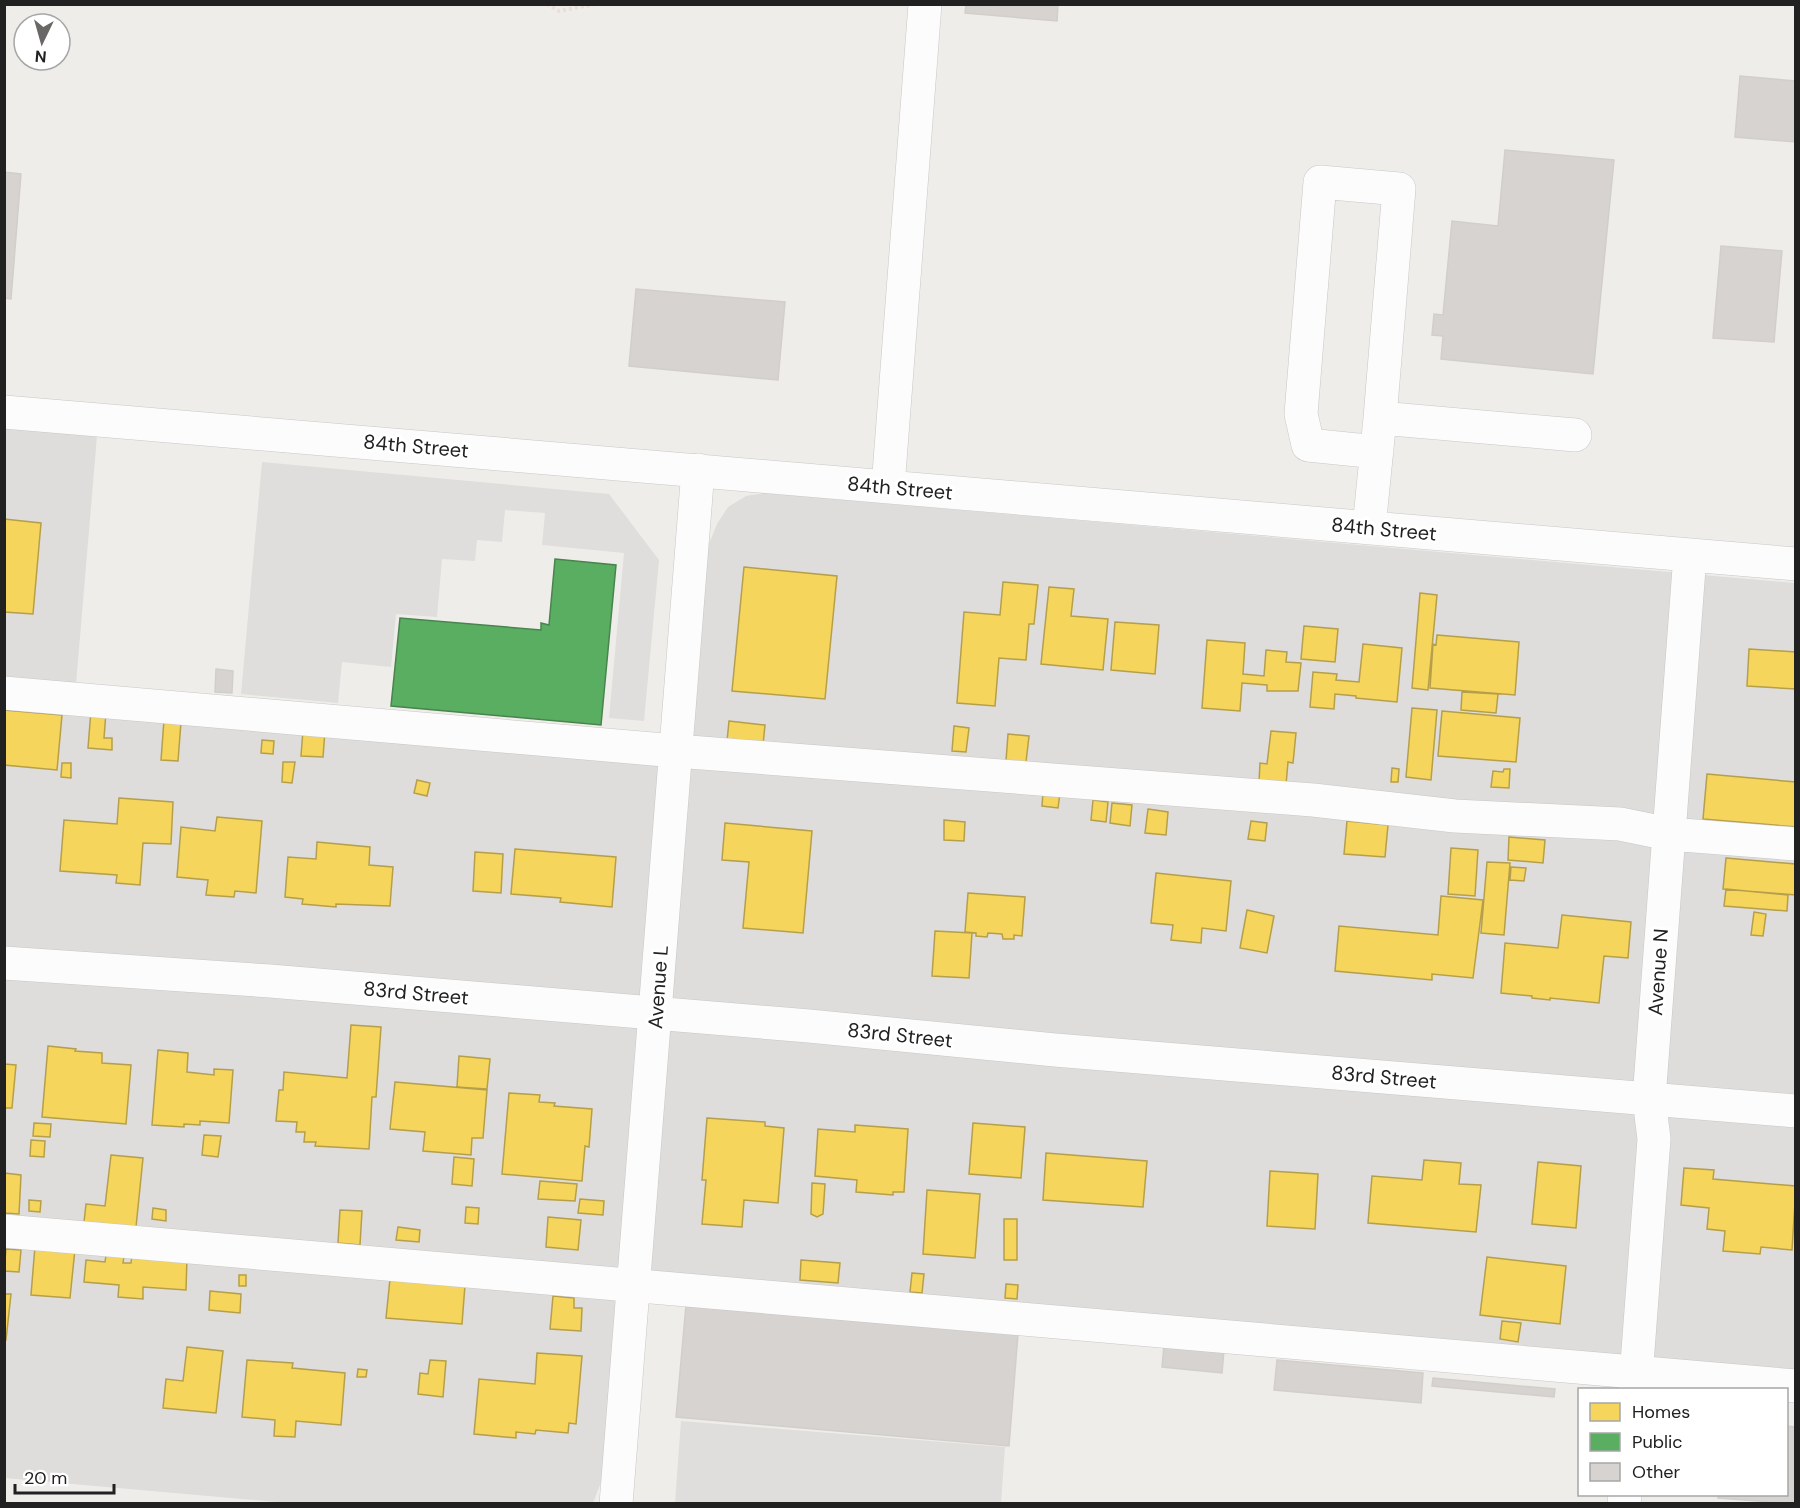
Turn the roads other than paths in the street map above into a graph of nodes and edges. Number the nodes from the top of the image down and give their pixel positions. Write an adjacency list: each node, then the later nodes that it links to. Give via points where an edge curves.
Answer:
1 (925, 4): 7 (street)
2 (4, 411): 6 (street, 84th Street)
3 (1380, 418): 4 (street); 5 (street); 5 (street, via 1399,189 1320,182 1301,414 1308,445)
4 (1575, 435)
5 (1377, 452): 8 (street)
6 (698, 470): 7 (street, 84th Street); 12 (street, Avenue L)
7 (888, 487): 8 (street, 84th Street)
8 (1369, 528): 9 (street, 84th Street)
9 (1690, 555): 10 (street, 84th Street); 13 (street, Avenue N)
10 (1796, 564)
11 (4, 693): 12 (street)
12 (676, 751): 13 (street, via 1313,800 1455,816 1620,824); 16 (street, Avenue L)
13 (1669, 834): 14 (street); 17 (street, Avenue N)
14 (1796, 844)
15 (4, 963): 16 (street, 83rd Street)
16 (656, 1013): 17 (street, 83rd Street); 20 (street, Avenue L)
17 (1649, 1098): 18 (street, 83rd Street); 21 (street, Avenue N, via 1654,1139)
18 (1796, 1111)
19 (4, 1231): 20 (street)
20 (633, 1286): 21 (street); 23 (street, Avenue L)
21 (1636, 1381): 22 (street)
22 (1796, 1386)
23 (616, 1503)

